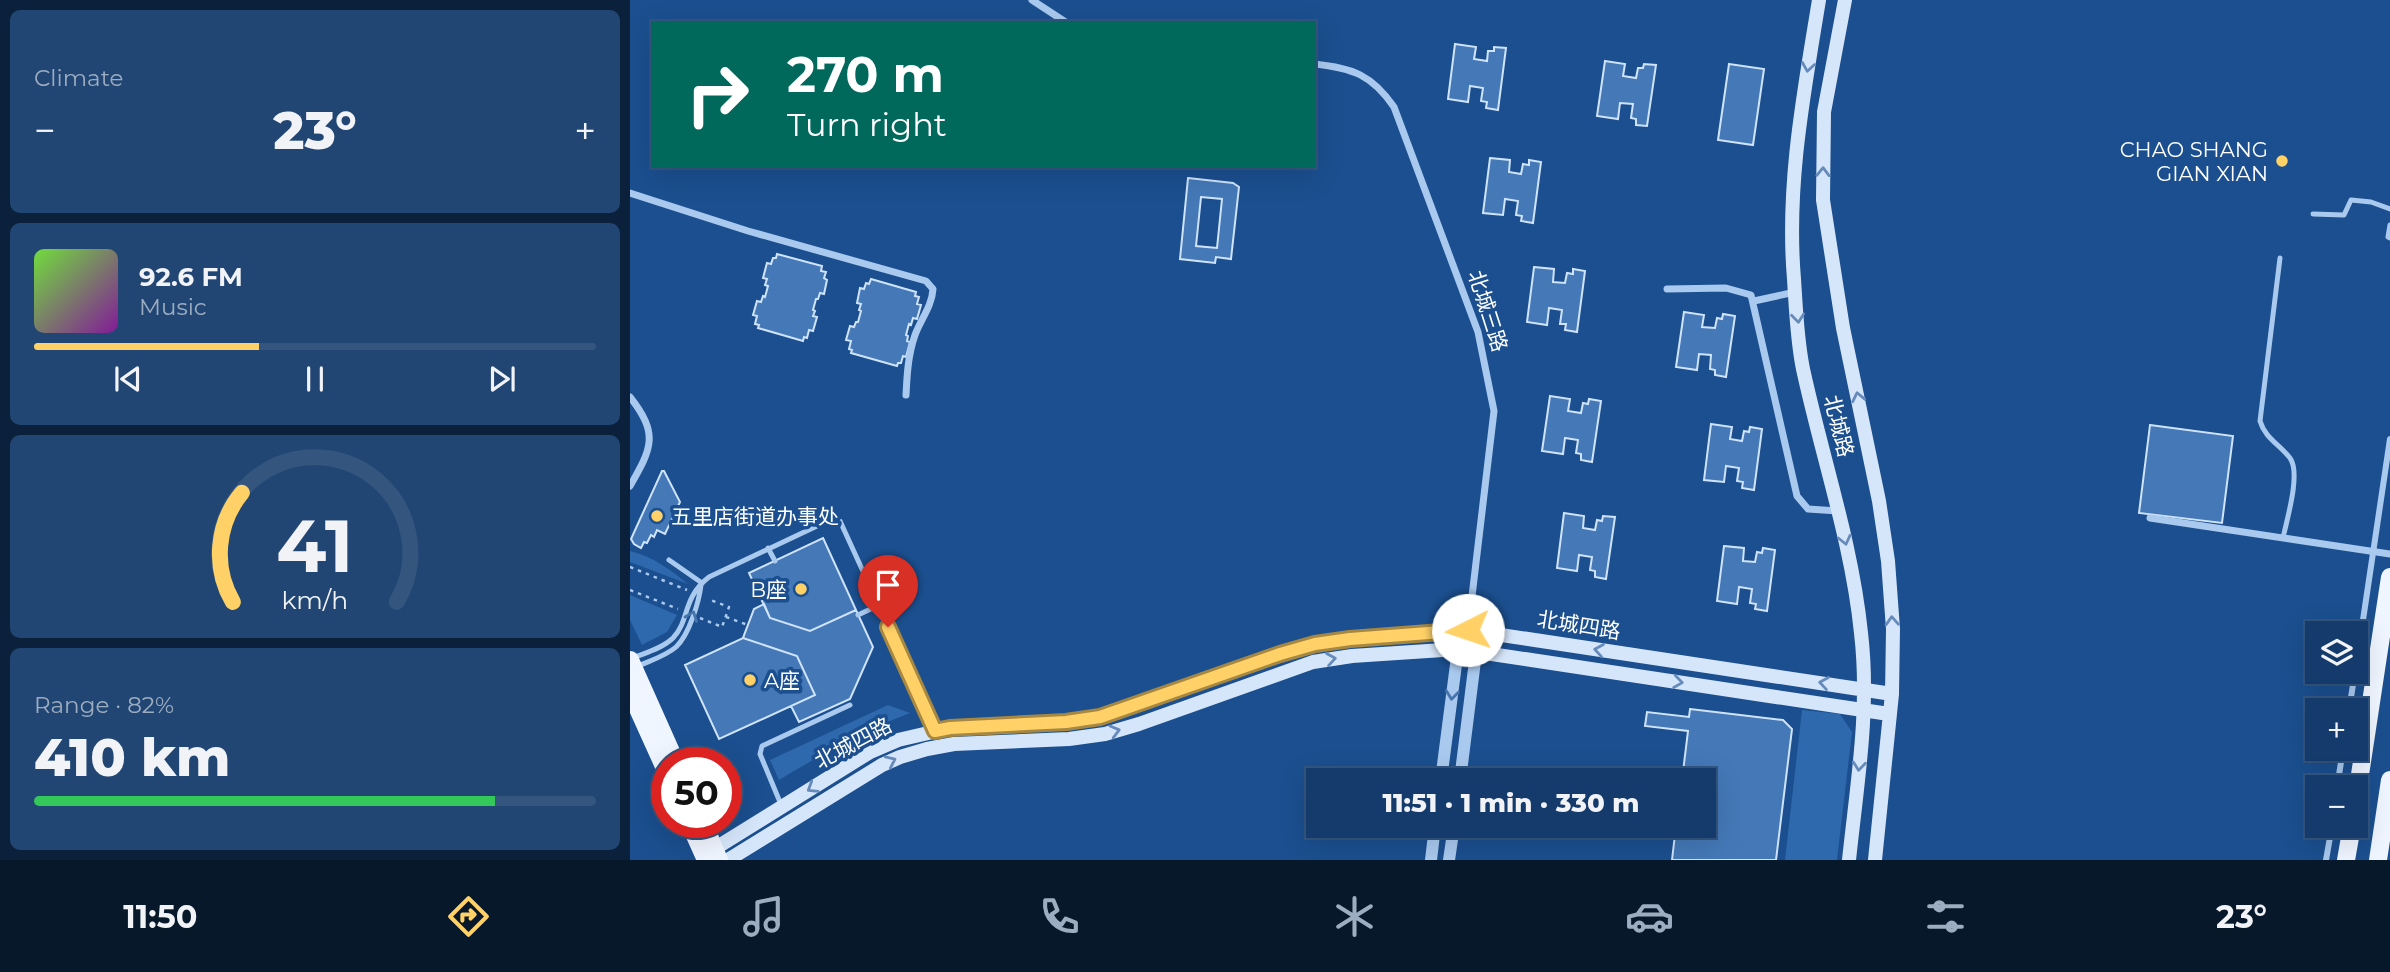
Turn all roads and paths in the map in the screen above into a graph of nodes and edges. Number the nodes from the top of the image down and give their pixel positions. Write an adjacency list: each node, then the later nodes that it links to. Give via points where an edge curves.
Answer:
1 (1032, 0): 4 (street)
2 (1819, 0): 13 (main road, 北城路, one-way to 13, via 1793,178)
3 (1845, 0): 46 (main road, 北城路, one-way to 3, via 1888,561 1823,200 1824,112)
4 (1065, 21)
5 (1316, 64): 40 (street, 北城三路, via 1359,74 1380,88 1394,107 1478,332 1494,411)
6 (630, 194): 15 (street, via 926,281 933,289 932,301 913,339)
7 (2390, 209): 8 (lane, via 2351,200 2344,215)
8 (2314, 214)
9 (2390, 225): 10 (lane)
10 (2390, 238)
11 (2280, 258): 21 (lane, via 2260,421 2263,432 2291,460 2295,471)
12 (1667, 289): 14 (street, via 1726,288 1751,295)
13 (1795, 292): 14 (street); 19 (main road, 北城路, one-way to 19, via 1803,366)
14 (1754, 301): 19 (street, via 1797,496 1808,509)
15 (906, 396)
16 (630, 397): 18 (street, via 649,426 650,440)
17 (2390, 439): 23 (street)
18 (630, 486)
19 (1838, 511): 44 (main road, 北城路, one-way to 44, via 1861,632)
20 (2150, 518): 21 (street)
21 (2283, 538): 23 (street)
22 (768, 548): 26 (lane); 29 (lane); 33 (lane, via 838,519)
23 (2373, 552): 24 (street); 38 (street)
24 (2390, 554)
25 (669, 559): 29 (lane)
26 (775, 561)
27 (630, 567): 31 (path)
28 (2390, 577): 56 (main road)
29 (702, 583): 43 (lane, via 682,641 672,650)
30 (630, 590): 34 (path)
31 (687, 590)
32 (704, 597): 37 (path, via 729,607)
33 (879, 605): 35 (lane); 50 (lane)
34 (678, 610)
35 (858, 615)
36 (697, 617): 37 (path, via 722,627)
37 (726, 617): 39 (path)
38 (2362, 621)
39 (748, 625)
40 (1468, 630): 41 (street, 北城三路); 42 (street, 北城三路); 44 (main road, 北城四路, one-way to 40); 50 (main road, 北城四路, via 1315,644 1100,717)
41 (1458, 649): 42 (main road, 北城四路); 51 (main road, 北城四路, one-way to 41, via 1105,734 1313,662); 54 (street, 北城三路, one-way to 54)
42 (1476, 653): 48 (main road, 北城四路, one-way to 48); 55 (street, 北城三路)
43 (631, 663): 53 (main road)
44 (1865, 690): 46 (main road, 北城四路); 48 (main road, 北城路)
45 (630, 691): 52 (main road)
46 (1892, 694): 49 (main road, 北城路)
47 (850, 705): 58 (lane, via 762,746 760,754)
48 (1865, 710): 49 (main road, 北城四路); 68 (main road, 北城路, one-way to 68)
49 (1889, 714): 69 (main road, 北城路)
50 (935, 731): 51 (lane); 58 (main road, 北城四路, one-way to 58, via 870,752)
51 (942, 746): 65 (main road, 北城四路, one-way to 51, via 882,765)
52 (655, 747)
53 (669, 747)
54 (1443, 768)
55 (1462, 768)
56 (2360, 775)
57 (2390, 780): 72 (main road)
58 (782, 807): 65 (main road, 北城四路)
59 (700, 838): 65 (main road)
60 (707, 838): 65 (main road)
61 (1434, 838): 66 (street)
62 (1453, 838): 67 (street)
63 (2330, 838): 70 (street)
64 (2350, 838): 71 (main road)
65 (712, 857)
66 (1431, 860)
67 (1450, 860)
68 (1849, 860)
69 (1875, 860)
70 (2326, 860)
71 (2346, 860)
72 (2378, 860)

